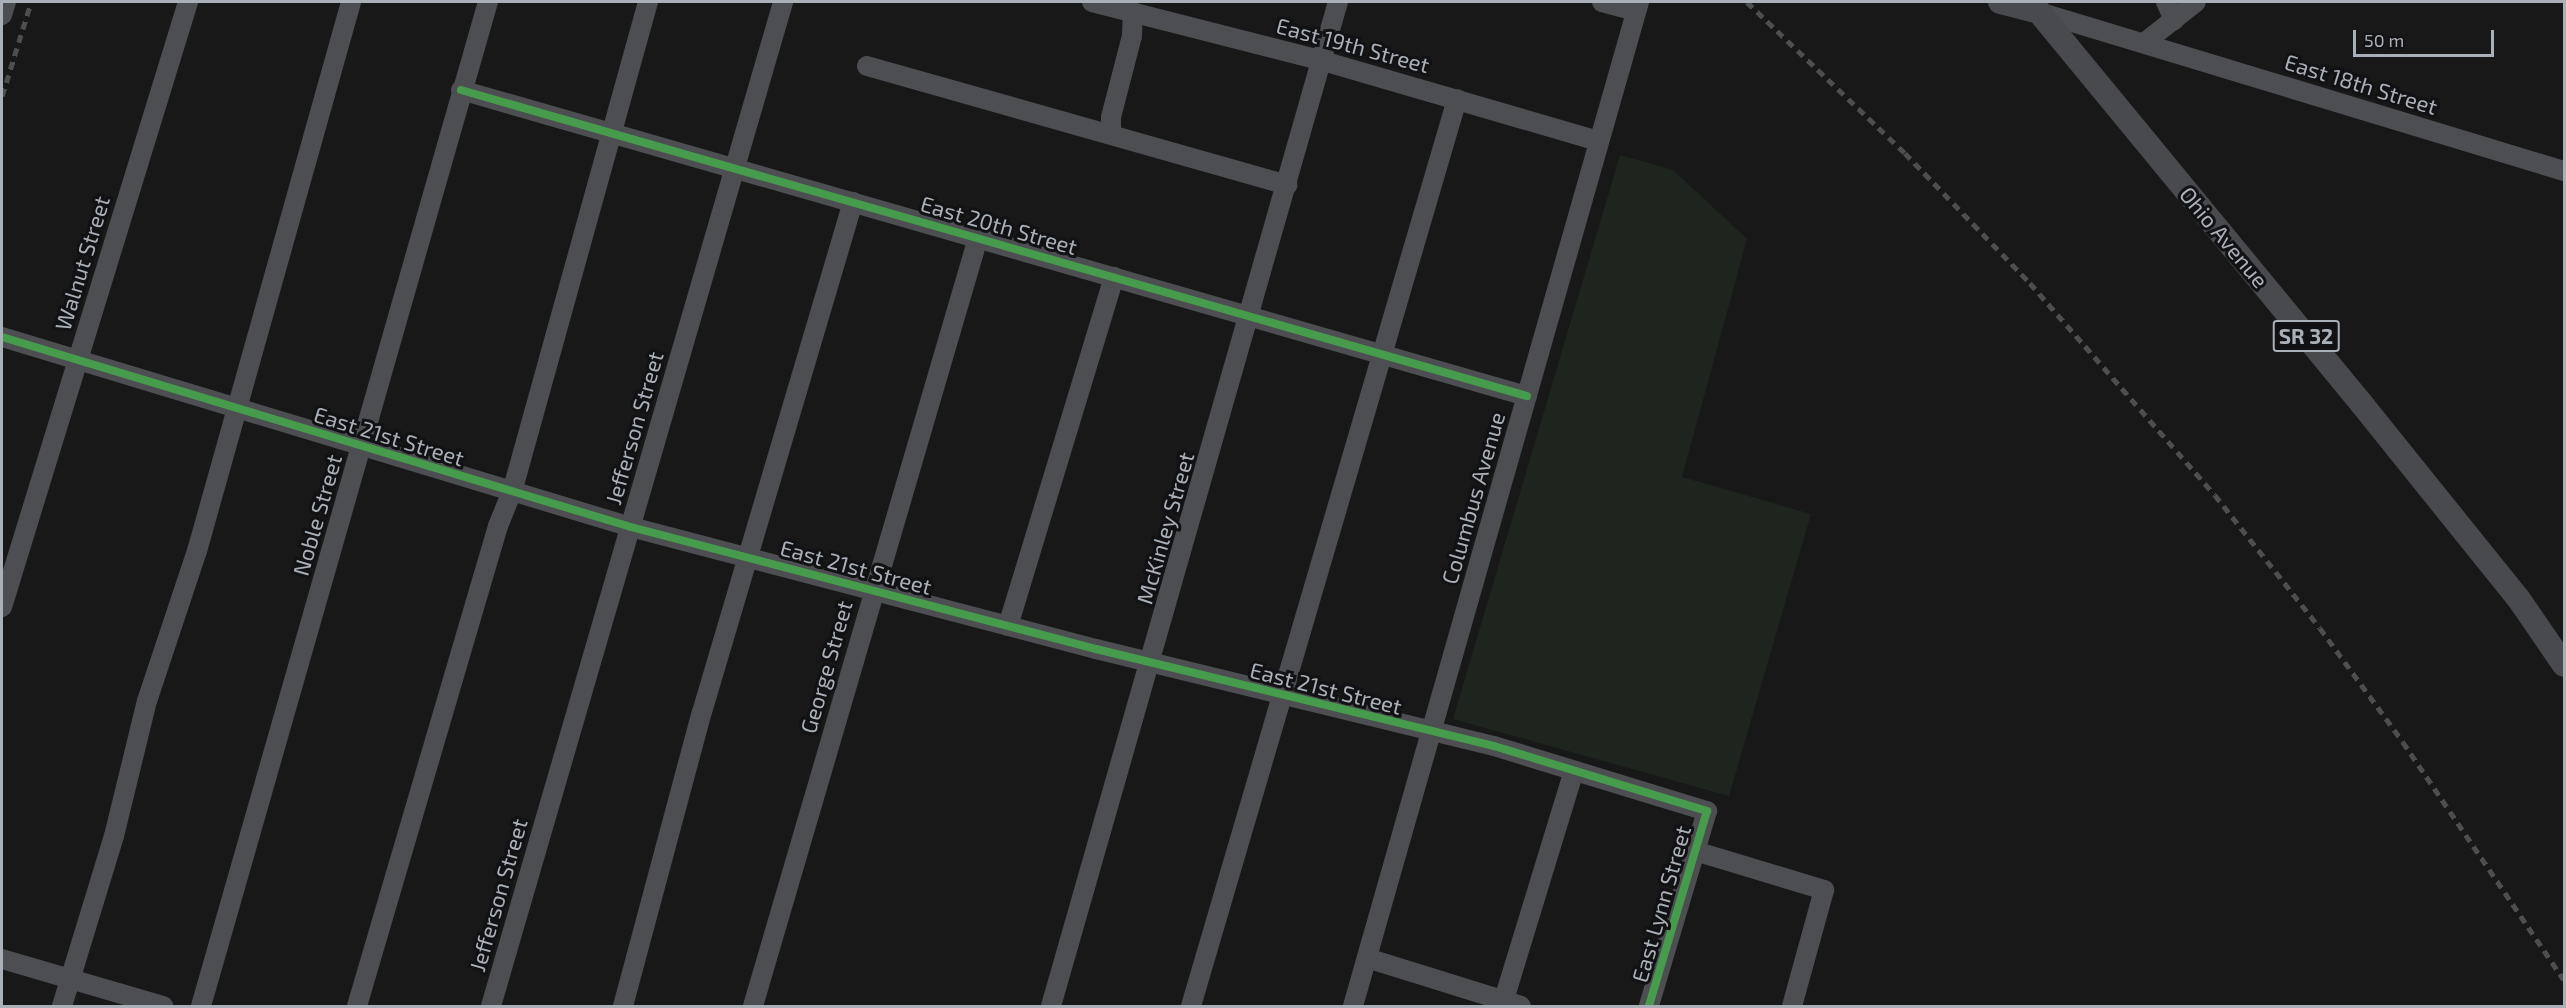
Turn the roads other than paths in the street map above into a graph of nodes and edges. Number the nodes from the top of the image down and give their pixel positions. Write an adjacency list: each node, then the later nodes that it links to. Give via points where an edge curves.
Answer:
1 (6, 2): 16 (street)
2 (188, 2): 34 (street, Walnut Street)
3 (351, 2): 36 (street)
4 (488, 2): 20 (street, Noble Street)
5 (648, 2): 22 (street)
6 (783, 2): 25 (street, Jefferson Street)
7 (1092, 2): 14 (street, East 19th Street)
8 (1338, 2): 18 (street, McKinley Street)
9 (1602, 2): 12 (street)
10 (2000, 2): 15 (main road)
11 (2196, 2): 13 (street)
12 (1637, 6): 24 (street, Columbus Avenue)
13 (2170, 10): 17 (street)
14 (1133, 12): 18 (street, East 19th Street); 23 (street, via 1132,36 1111,117)
15 (2039, 12): 17 (street, East 18th Street); 45 (main road, Ohio Avenue / SR 32, via 2361,403 2518,598)
16 (2, 15)
17 (2144, 43): 26 (street, East 18th Street)
18 (1323, 61): 21 (street, East 19th Street); 27 (street, McKinley Street)
19 (867, 66): 23 (street)
20 (461, 90): 22 (street, East 20th Street); 37 (street, Noble Street)
21 (1457, 99): 24 (street, East 19th Street); 33 (street)
22 (610, 132): 25 (street, East 20th Street); 38 (street)
23 (1111, 133): 27 (street)
24 (1599, 141): 35 (street, Columbus Avenue)
25 (733, 168): 28 (street, East 20th Street); 39 (street, Jefferson Street)
26 (2565, 171)
27 (1288, 185): 31 (street, McKinley Street)
28 (853, 202): 29 (street, East 20th Street); 40 (street)
29 (978, 238): 30 (street, East 20th Street); 41 (street, George Street)
30 (1114, 277): 31 (street, East 20th Street); 43 (street)
31 (1250, 316): 33 (street, East 20th Street); 44 (street, McKinley Street)
32 (2, 337): 34 (street, East 21st Street)
33 (1383, 354): 35 (street, East 20th Street); 46 (street)
34 (77, 361): 36 (street, East 21st Street); 42 (street, Walnut Street)
35 (1527, 396): 47 (street, Columbus Avenue)
36 (238, 408): 37 (street, East 21st Street); 53 (street, via 197,551 147,701 114,836)
37 (362, 446): 38 (street, East 21st Street); 57 (street, Noble Street)
38 (512, 492): 39 (street, East 21st Street); 58 (street, via 498,526)
39 (631, 527): 40 (street, East 21st Street); 59 (street, Jefferson Street)
40 (749, 558): 41 (street, East 21st Street); 60 (street)
41 (874, 590): 43 (street, East 21st Street); 61 (street, George Street)
42 (2, 607)
43 (1008, 626): 44 (street, East 21st Street)
44 (1152, 662): 46 (street, East 21st Street); 62 (street, McKinley Street)
45 (2565, 665)
46 (1284, 696): 47 (street, East 21st Street); 63 (street)
47 (1432, 732): 48 (street, East 21st Street); 51 (street, Columbus Avenue)
48 (1574, 771): 49 (street, East 21st Street); 54 (street)
49 (1707, 811): 50 (street, East Lynn Street)
50 (1695, 851): 65 (street, East Lynn Street); 66 (street, via 1824,890)
51 (1367, 958): 54 (street); 64 (street, Columbus Avenue)
52 (2, 959): 53 (street)
53 (70, 979): 55 (street); 56 (street)
54 (1509, 1005)
55 (62, 1006)
56 (163, 1006)
57 (201, 1006)
58 (357, 1006)
59 (491, 1006)
60 (623, 1006)
61 (753, 1006)
62 (1051, 1006)
63 (1191, 1006)
64 (1353, 1006)
65 (1649, 1006)
66 (1791, 1006)

